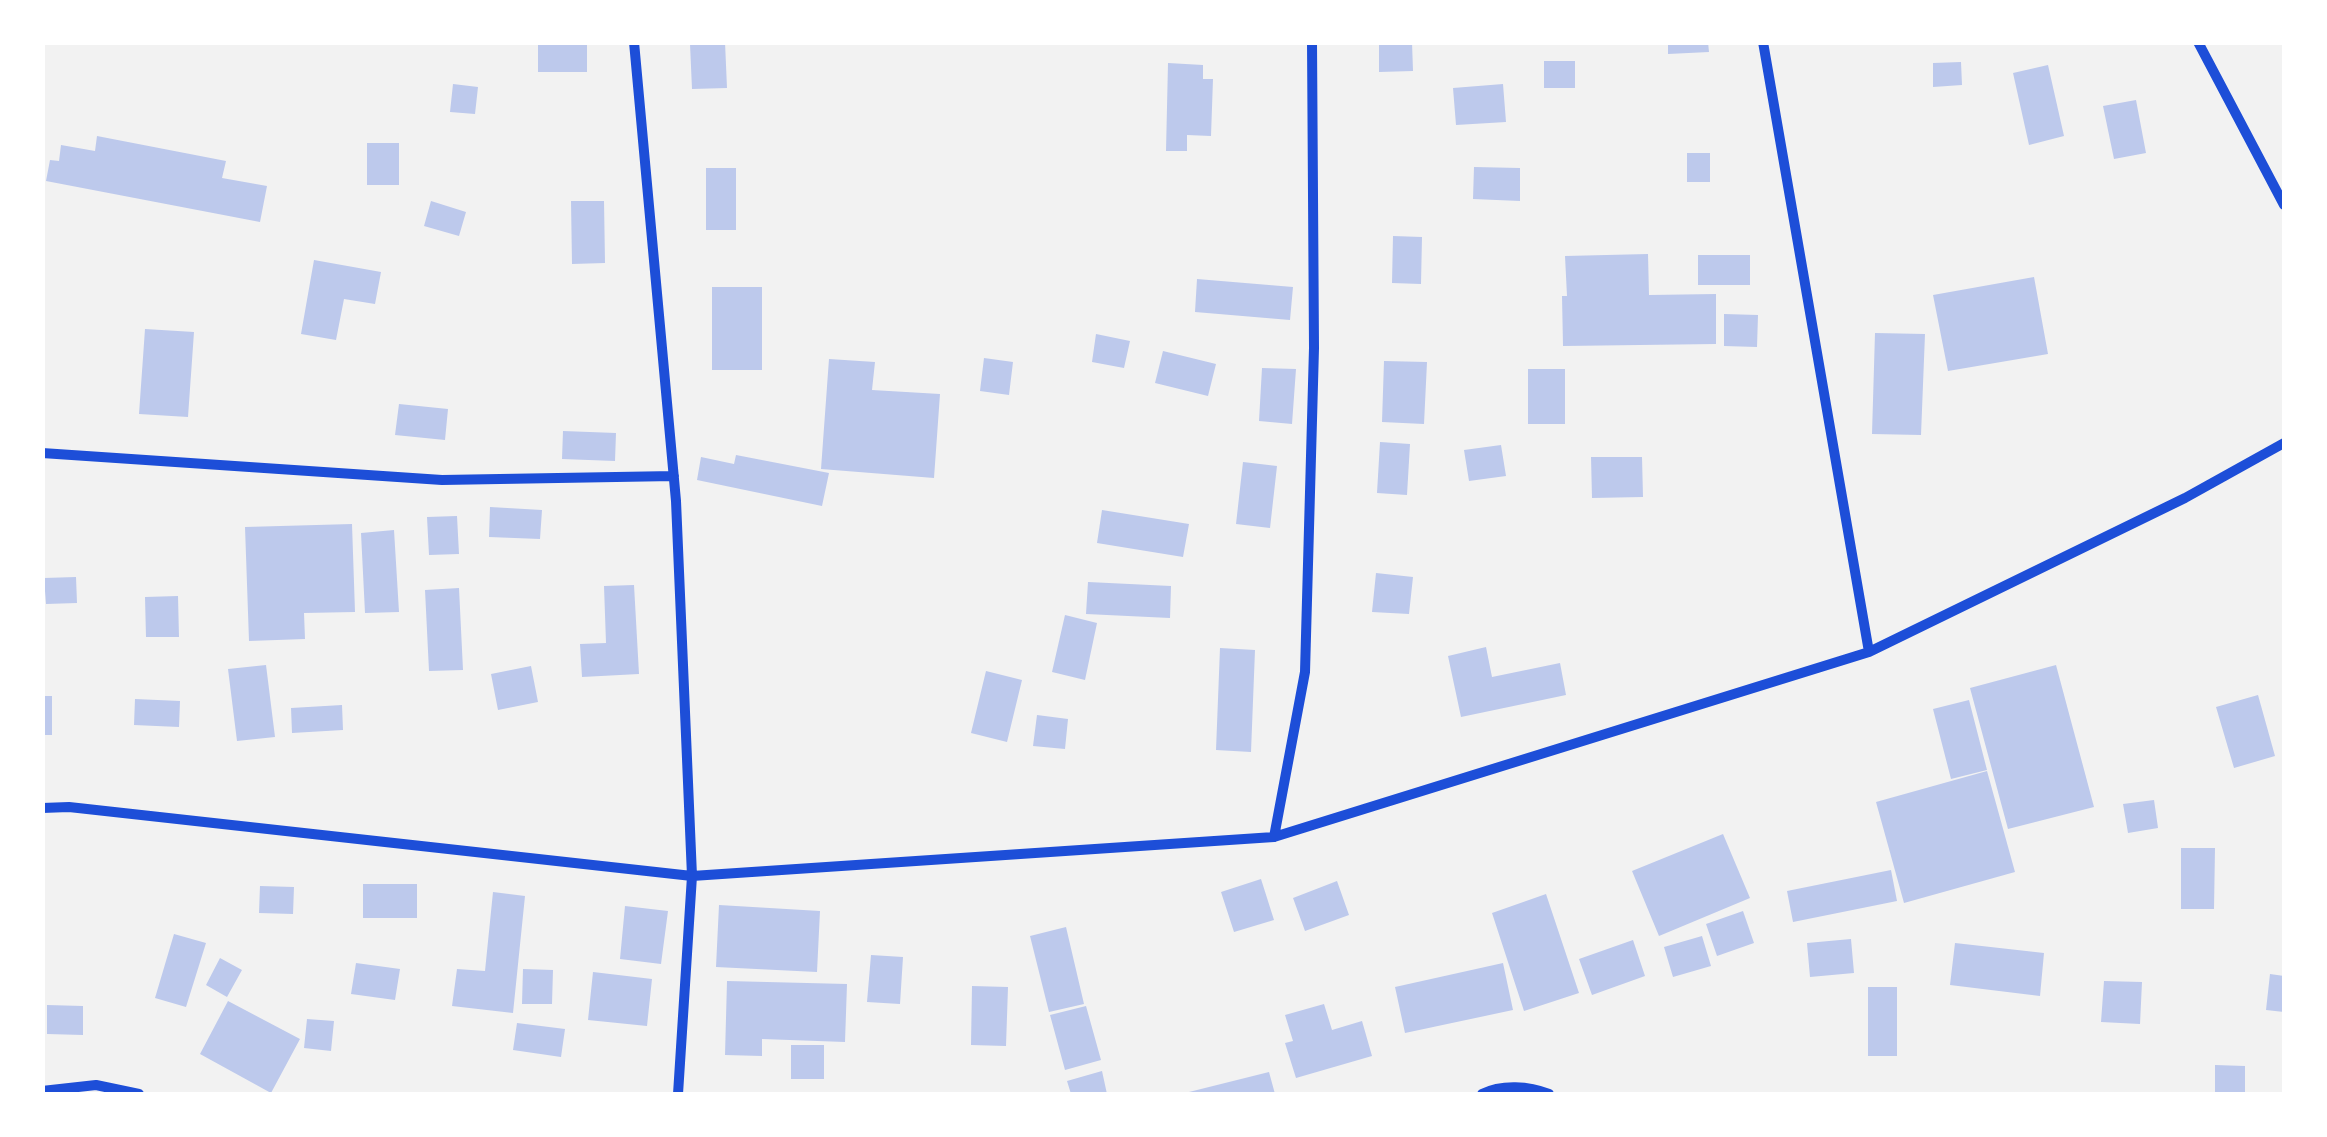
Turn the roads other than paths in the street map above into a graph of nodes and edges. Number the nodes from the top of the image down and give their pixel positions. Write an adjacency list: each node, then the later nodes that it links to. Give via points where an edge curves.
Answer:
1 (634, 42): 8 (street)
2 (1312, 42): 11 (street, via 1314,348 1305,672)
3 (1764, 42): 9 (street)
4 (2198, 42): 5 (street)
5 (2284, 205)
6 (2284, 443): 9 (street)
7 (42, 454): 8 (street, via 442,480)
8 (674, 476): 12 (street)
9 (1869, 652): 11 (street)
10 (42, 808): 12 (street)
11 (1274, 836): 12 (street)
12 (692, 876): 15 (street)
13 (42, 1091): 14 (street, via 96,1085)
14 (139, 1094)
15 (678, 1094)
16 (1482, 1094): 17 (street, via 1518,1087)
17 (1549, 1094)

